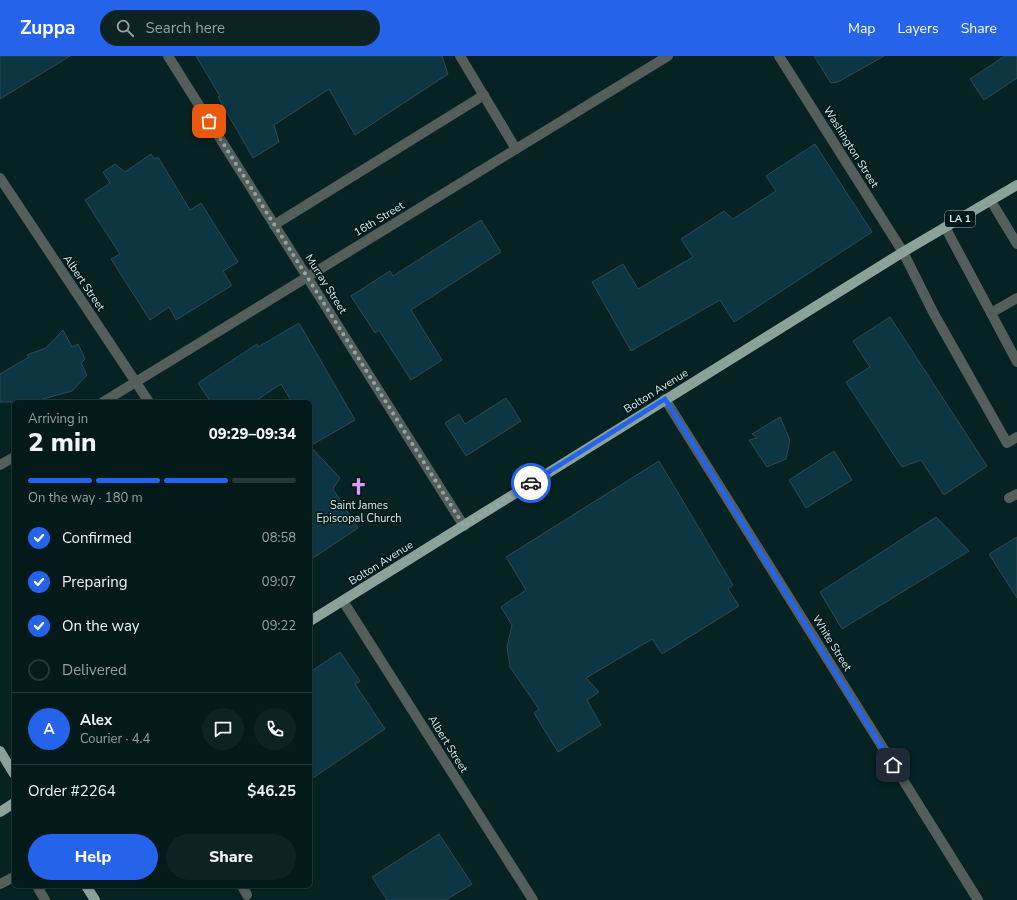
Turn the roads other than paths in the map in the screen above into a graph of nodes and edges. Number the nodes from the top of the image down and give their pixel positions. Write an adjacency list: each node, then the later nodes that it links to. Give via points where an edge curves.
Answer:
1 (168, 56): 10 (street, Murray Street)
2 (460, 56): 5 (street)
3 (668, 56): 6 (street, 16th Street)
4 (779, 56): 13 (street, Washington Street)
5 (484, 95): 6 (street); 10 (street)
6 (516, 149): 14 (street, 16th Street)
7 (0, 178): 18 (street, Albert Street)
8 (1017, 185): 9 (main road, Bolton Avenue / LA 1)
9 (991, 201): 11 (main road, Bolton Avenue / LA 1); 12 (street)
10 (274, 225): 14 (street, Murray Street)
11 (945, 227): 13 (main road, Bolton Avenue / LA 1); 16 (street)
12 (1017, 244)
13 (903, 252): 19 (main road, Bolton Avenue / LA 1); 22 (street, Washington Street, via 933,312 1007,443)
14 (307, 277): 18 (street, 16th Street); 25 (street, Murray Street)
15 (1017, 298): 16 (street)
16 (991, 313): 17 (street)
17 (1017, 362)
18 (136, 382): 20 (street, 16th Street); 21 (street, Albert Street)
19 (665, 399): 25 (main road, Bolton Avenue / LA 1); 39 (street, White Street)
20 (106, 400)
21 (147, 400)
22 (1017, 437)
23 (12, 458): 24 (street)
24 (0, 465)
25 (464, 526): 26 (main road, Bolton Avenue / LA 1)
26 (344, 601): 27 (main road, Bolton Avenue / LA 1); 38 (street, Albert Street)
27 (312, 620)
28 (0, 751): 29 (main road)
29 (12, 771)
30 (12, 804): 31 (main road)
31 (0, 812)
32 (12, 878): 33 (street)
33 (0, 884)
34 (38, 888): 36 (street)
35 (87, 888): 37 (main road)
36 (45, 900)
37 (95, 900)
38 (533, 900)
39 (978, 900)

